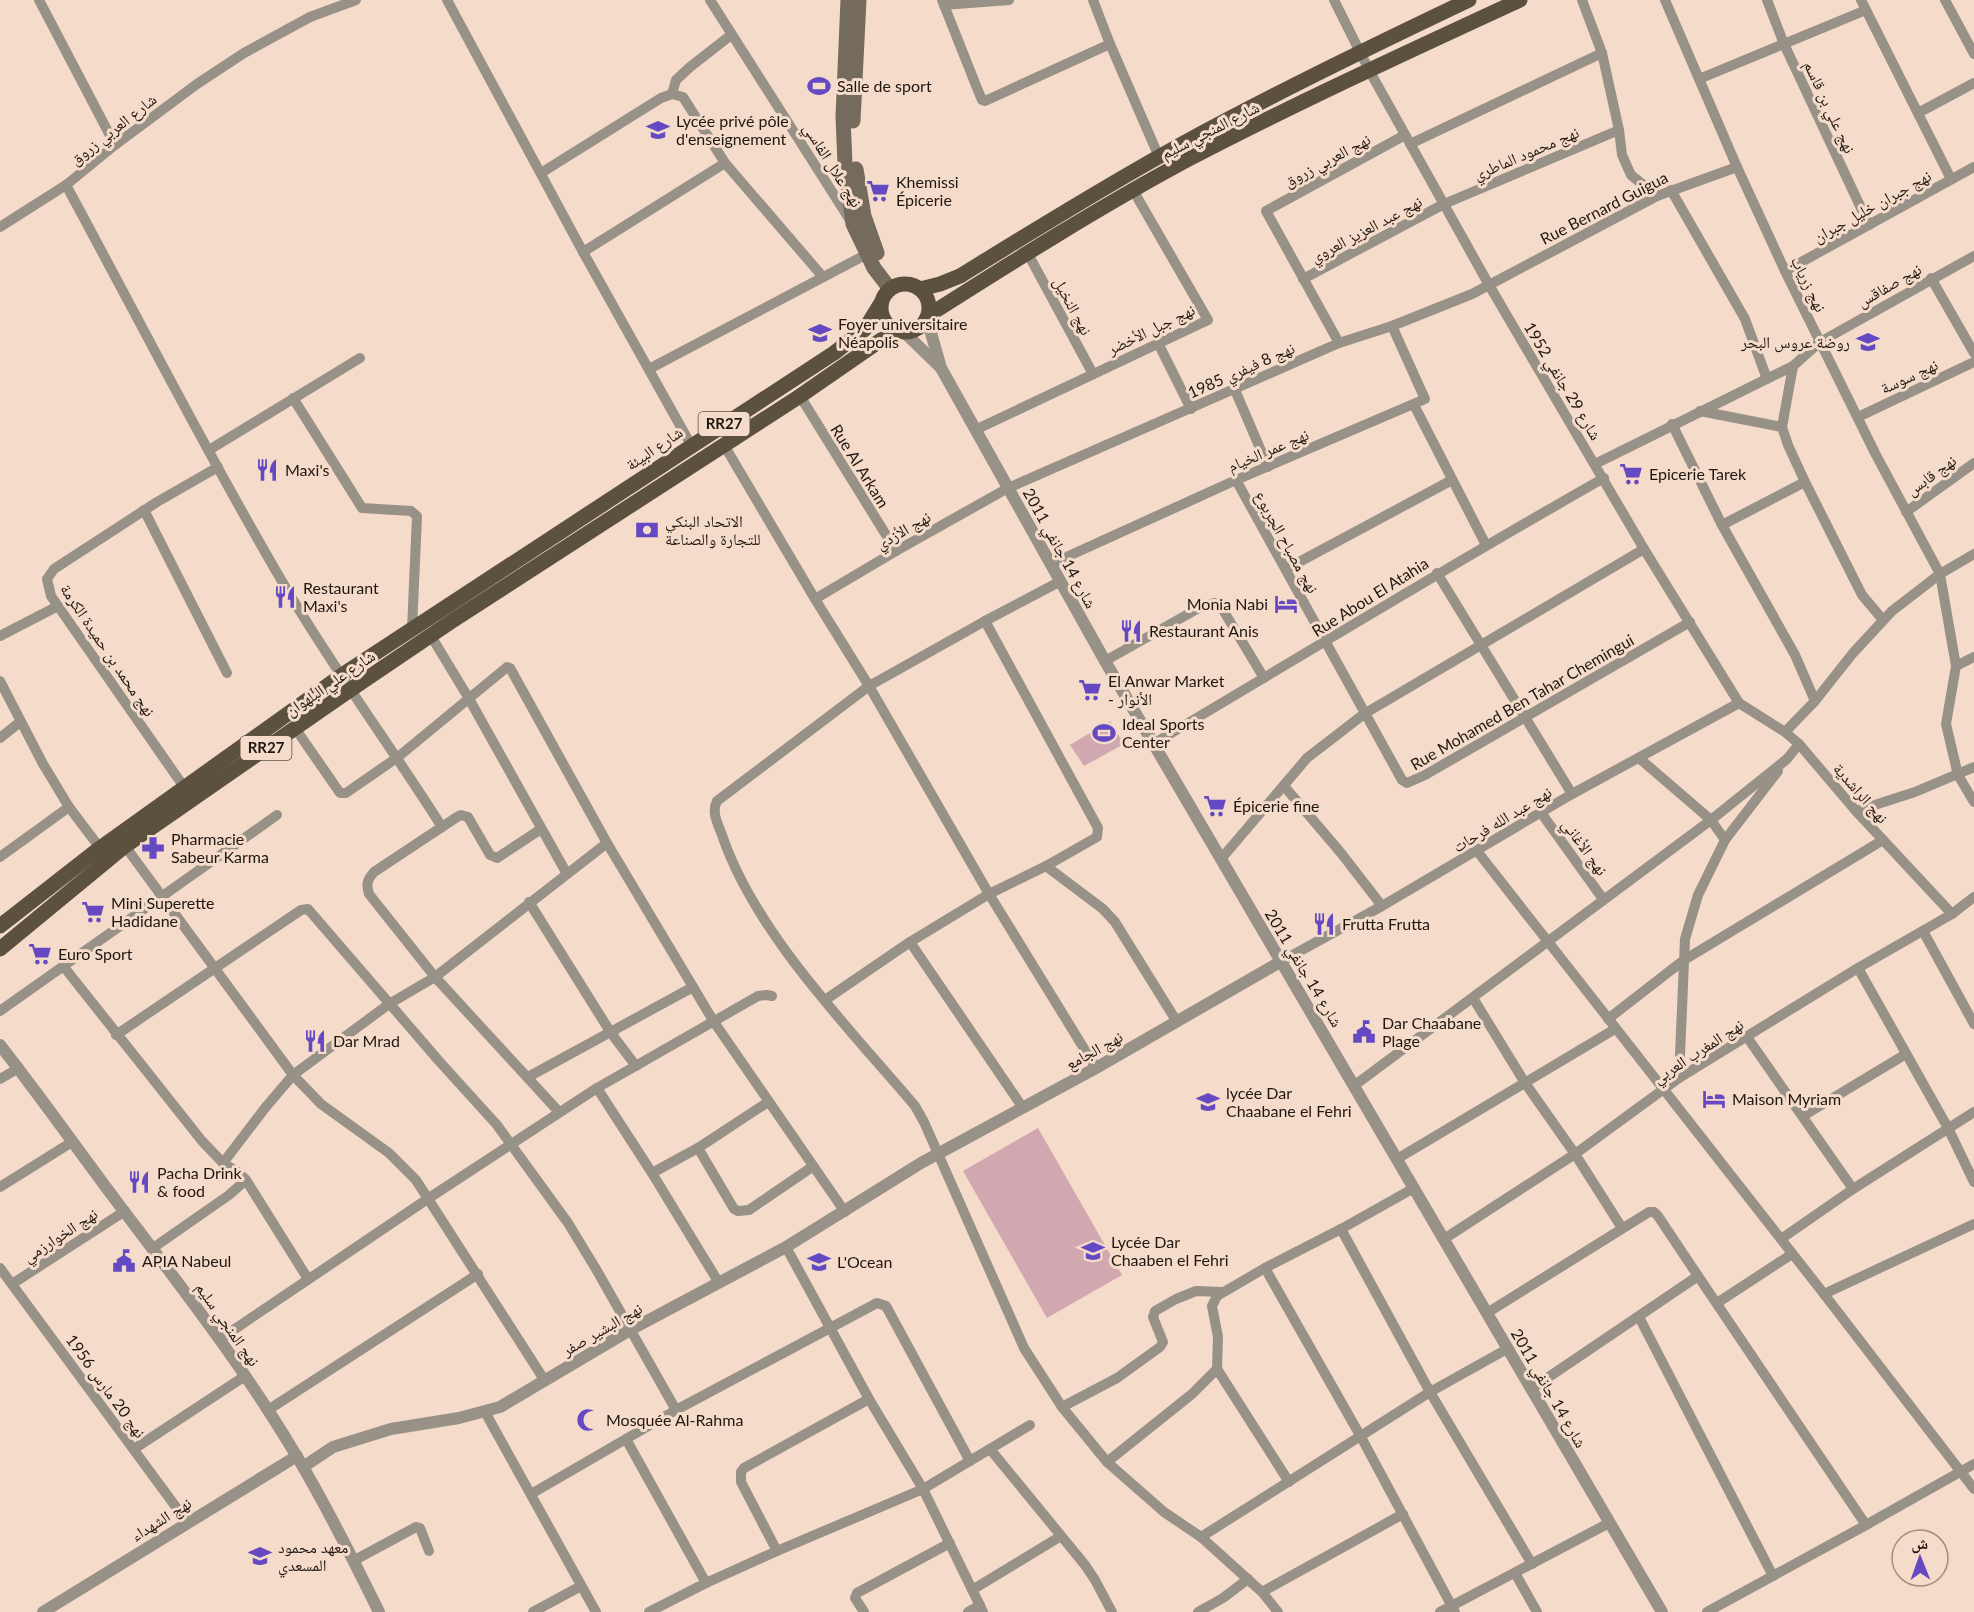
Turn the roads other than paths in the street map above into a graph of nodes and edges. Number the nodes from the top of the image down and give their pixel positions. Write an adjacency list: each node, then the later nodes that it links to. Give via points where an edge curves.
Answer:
1 (39, 0): 31 (street)
2 (356, 0): 31 (street, شارع العربي زروق, via 310,17 244,53)
3 (447, 0): 36 (street)
4 (710, 0): 18 (street, نهج علال الفاسي)
5 (848, 0): 43 (main road, via 843,117)
6 (860, 0): 55 (main road, via 853,121 856,176 872,243)
7 (1009, 0): 16 (street)
8 (1094, 0): 19 (street)
9 (1334, 0): 21 (street, شارع 29 جانفي 1952)
10 (1469, 0): 21 (main road, شارع المنجي سليم)
11 (1520, 0): 24 (main road, شارع المنجي سليم)
12 (1582, 0): 22 (street)
13 (1665, 0): 25 (street, نهج زرياب)
14 (1767, 0): 20 (street, نهج علي بن قاسم)
15 (1945, 0): 23 (street)
16 (943, 3): 19 (street, via 985,101)
17 (1863, 5): 20 (street); 28 (street)
18 (731, 35): 27 (street, via 676,80); 43 (street, نهج علال الفاسي)
19 (1110, 44): 32 (street)
20 (1784, 44): 25 (street); 44 (street, نهج علي بن قاسم)
21 (1360, 52): 24 (street, شارع 29 جانفي 1952); 32 (main road, شارع المنجي سليم)
22 (1602, 53): 29 (street); 30 (street, نهج العربي زروق)
23 (1974, 54)
24 (1369, 70): 30 (street, شارع 29 جانفي 1952); 39 (main road, شارع المنجي سليم)
25 (1699, 79): 34 (street, نهج زرياب)
26 (1974, 83): 28 (street)
27 (672, 94): 33 (street, via 683,97); 36 (street)
28 (1918, 113): 37 (street)
29 (1619, 130): 41 (street, via 1622,155 1631,174); 42 (street, نهج محمود الماطري)
30 (1407, 140): 42 (street, شارع 29 جانفي 1952); 53 (street, نهج العربي زروق, via 1267,210)
31 (115, 145): 38 (street, شارع العربي زروق)
32 (1160, 157): 56 (main road, شارع المنجي سليم, via 960,276)
33 (725, 163): 46 (street); 51 (street)
34 (1737, 167): 40 (street, Rue Bernard Guigua); 50 (street, نهج زرياب)
35 (1974, 167): 37 (street, نهج جبران خليل جبران)
36 (541, 173): 46 (street)
37 (1951, 179): 44 (street, نهج جبران خليل جبران)
38 (66, 185): 45 (street, شارع العربي زروق); 84 (street)
39 (1133, 190): 47 (main road, شارع المنجي سليم); 62 (street, نهج جبل الأخضر, via 1208,320)
40 (1671, 190): 41 (street, Rue Bernard Guigua); 71 (street, via 1745,319)
41 (1657, 196): 54 (street, Rue Bernard Guigua)
42 (1444, 204): 53 (street, نهج عبد العزيز العروي); 54 (street, شارع 29 جانفي 1952)
43 (853, 224): 48 (main road)
44 (1869, 225): 50 (street, نهج جبران خليل جبران)
45 (0, 227)
46 (583, 252): 69 (street)
47 (1027, 252): 58 (main road, شارع المنجي سليم); 70 (street, نهج النخيل)
48 (867, 254): 51 (street); 55 (main road)
49 (1974, 256): 52 (street, نهج صفاقس)
50 (1785, 271): 61 (street, نهج زرياب)
51 (823, 277): 69 (street)
52 (1931, 278): 61 (street, نهج صفاقس); 64 (street)
53 (1303, 279): 63 (street)
54 (1489, 285): 59 (street, نهج 8 فيفري 1985); 86 (street, شارع 29 جانفي 1952)
55 (895, 287): 56 (main road, via 912,285); 57 (main road)
56 (920, 289): 58 (main road, via 930,305)
57 (881, 303): 60 (main road, via 886,324); 82 (main road, شارع البيئة / RR27, via 856,338)
58 (928, 317): 60 (main road, via 918,329); 68 (street)
59 (1392, 326): 63 (street, نهج 8 فيفري 1985); 75 (street, via 1425,399)
60 (902, 332): 68 (street); 73 (main road, RR27, via 881,340)
61 (1820, 342): 67 (street, نهج صفاقس); 78 (street, نهج زرياب)
62 (1158, 343): 70 (street, نهج جبل الأخضر); 76 (street)
63 (1339, 343): 72 (street, نهج 8 فيفري 1985)
64 (1974, 353)
65 (360, 358): 74 (street)
66 (1974, 362): 78 (street, نهج سوسة)
67 (1793, 366): 71 (street, نهج صفاقس); 80 (street)
68 (941, 368): 81 (street, شارع 14 جانفي 2011)
69 (649, 369): 82 (street)
70 (1093, 374): 81 (street, نهج جبل الأخضر)
71 (1767, 379): 77 (street, نهج صفاقس)
72 (1235, 390): 76 (street, نهج 8 فيفري 1985); 88 (street)
73 (800, 396): 83 (main road, RR27); 100 (street, Rue Al Arkam)
74 (293, 399): 84 (street); 112 (street, via 362,508 411,511 417,516)
75 (1414, 405): 88 (street, نهج عمر الخيام); 91 (street)
76 (1191, 409): 93 (street, نهج 8 فيفري 1985)
77 (1700, 411): 79 (street, نهج صفاقس); 80 (street)
78 (1857, 417): 95 (street, نهج زرياب)
79 (1672, 424): 86 (street, نهج صفاقس); 96 (street)
80 (1782, 428): 92 (street)
81 (975, 430): 93 (street, شارع 14 جانفي 2011)
82 (691, 445): 98 (main road, شارع البيئة / RR27)
83 (724, 445): 107 (street); 114 (main road, شارع علي البلهوان / RR27)
84 (209, 450): 87 (street)
85 (1974, 463): 95 (street, نهج قابس)
86 (1595, 464): 89 (street, شارع 29 جانفي 1952)
87 (218, 467): 94 (street, نهج محمد بن حميدة الكرمة); 121 (street, via 284,585)
88 (1268, 467): 90 (street, نهج عمر الخيام)
89 (1604, 478): 97 (street, Rue Abou El Atahia); 99 (street, شارع 29 جانفي 1952)
90 (1236, 480): 102 (street, نهج عمر الخيام); 103 (street, نهج مصباح الجربوع)
91 (1452, 480): 97 (street); 103 (street)
92 (1805, 482): 96 (street); 109 (street, via 1862,596)
93 (1008, 488): 100 (street, نهج الأزدي); 102 (street, شارع 14 جانفي 2011)
94 (144, 510): 108 (street, نهج محمد بن حميدة الكرمة, via 54,569 47,587); 120 (street)
95 (1906, 512): 105 (street, نهج زرياب)
96 (1722, 525): 127 (street, via 1795,655)
97 (1486, 545): 104 (street, Rue Abou El Atahia)
98 (536, 548): 112 (main road, شارع علي البلهوان / RR27)
99 (1644, 549): 111 (street, شارع 29 جانفي 1952); 116 (street)
100 (896, 551): 107 (street, نهج الأزدي)
101 (1974, 554): 105 (street)
102 (1051, 564): 106 (street, شارع 14 جانفي 2011)
103 (1286, 569): 115 (street, نهج مصباح الجربوع)
104 (1437, 573): 115 (street, Rue Abou El Atahia); 116 (street)
105 (1940, 574): 109 (street); 119 (street, نهج زرياب)
106 (1061, 581): 110 (street); 118 (street, شارع 14 جانفي 2011)
107 (814, 599): 124 (street)
108 (58, 606): 113 (street); 143 (street, نهج محمد بن حميدة الكرمة)
109 (1883, 620): 127 (street)
110 (985, 621): 124 (street); 161 (street, via 1098,828 1097,837)
111 (1690, 622): 128 (street, شارع 29 جانفي 1952); 130 (street, Rue Mohamed Ben Tahar Chemingui)
112 (412, 629): 121 (main road, شارع علي البلهوان / RR27)
113 (0, 636)
114 (431, 636): 125 (main road, شارع علي البلهوان / RR27); 126 (street)
115 (1325, 643): 122 (street, Rue Abou El Atahia); 129 (street, نهج مصباح الجربوع)
116 (1481, 646): 129 (street); 130 (street)
117 (1974, 657): 119 (street)
118 (1105, 661): 122 (street, via 1214,603 1223,610); 135 (street, شارع 14 جانفي 2011)
119 (1956, 666): 141 (street, نهج زرياب, via 1946,724)
120 (227, 673)
121 (342, 675): 125 (street); 143 (main road, شارع علي البلهوان / RR27)
122 (1264, 678): 135 (street, Rue Abou El Atahia)
123 (0, 681): 131 (street)
124 (869, 686): 163 (street); 184 (street, via 714,806 732,864 796,965)
125 (350, 690): 132 (main road, شارع علي البلهوان / RR27); 137 (street)
126 (468, 698): 137 (street); 152 (street); 155 (street, via 510,668)
127 (1815, 700): 133 (street)
128 (1739, 703): 133 (street, نهج الراشدية); 138 (street, نهج عبد الله فرحات)
129 (1364, 714): 130 (street, Rue Mohamed Ben Tahar Chemingui, via 1407,783); 142 (street, via 1307,758)
130 (1526, 718): 144 (street)
131 (20, 722): 134 (street); 146 (street)
132 (295, 728): 137 (street, via 340,793 346,793); 156 (main road, شارع علي البلهوان / RR27)
133 (1785, 732): 136 (street, نهج الراشدية)
134 (0, 738)
135 (1153, 744): 160 (street, شارع 14 جانفي 2011)
136 (1799, 744): 139 (street); 147 (street, نهج الراشدية)
137 (398, 756): 151 (street)
138 (1639, 758): 144 (street, نهج عبد الله فرحات); 150 (street)
139 (1787, 759): 150 (street); 153 (street)
140 (1974, 767): 141 (street)
141 (1958, 775): 145 (street, نهج زرياب); 147 (street)
142 (1284, 786): 160 (street); 168 (street)
143 (184, 787): 157 (main road, شارع علي البلهوان / RR27)
144 (1572, 794): 148 (street, نهج عبد الله فرحات)
145 (1974, 802)
146 (69, 807): 157 (street); 159 (street)
147 (1856, 811): 154 (street, نهج الراشدية)
148 (1542, 814): 158 (street, نهج عبد الله فرحات); 166 (street, نهج الأغاني)
149 (277, 815): 164 (street)
150 (1711, 820): 153 (street); 166 (street)
151 (442, 826): 152 (street, via 457,817 468,817 490,855 497,858); 180 (street, via 374,872 366,886)
152 (541, 829): 162 (street)
153 (1725, 840): 175 (street, via 1698,895 1685,939)
154 (1883, 840): 169 (street, نهج الراشدية); 175 (street)
155 (607, 843): 162 (street); 181 (street)
156 (124, 846): 164 (street); 174 (main road, شارع علي البلهوان / RR27)
157 (100, 848): 170 (main road, شارع علي البلهوان / RR27)
158 (1477, 851): 168 (street, نهج عبد الله فرحات); 173 (street)
159 (0, 857)
160 (1221, 859): 176 (street, شارع 14 جانفي 2011)
161 (1046, 866): 163 (street); 188 (street, via 1115,922)
162 (567, 874): 167 (street)
163 (989, 894): 172 (street); 198 (street)
164 (162, 896): 177 (street); 178 (street)
165 (1974, 897): 169 (street, نهج المغرب العربي)
166 (1603, 898): 173 (street)
167 (529, 902): 180 (street); 191 (street)
168 (1382, 906): 176 (street, نهج عبد الله فرحات)
169 (1952, 914): 171 (street, نهج المغرب العربي)
170 (0, 926)
171 (1923, 931): 179 (street, نهج المغرب العربي); 189 (street)
172 (910, 942): 184 (street); 208 (street)
173 (1548, 942): 183 (street); 190 (street)
174 (0, 949)
175 (1684, 960): 190 (street); 201 (street)
176 (1280, 962): 188 (street, نهج الجامع); 204 (street, شارع 14 جانفي 2011)
177 (64, 967): 186 (street); 192 (street)
178 (216, 968): 185 (street, via 301,910 309,909); 192 (street); 199 (street)
179 (1858, 968): 193 (street, نهج المغرب العربي); 195 (street)
180 (435, 977): 185 (street); 200 (street)
181 (693, 987): 187 (street); 191 (street)
182 (772, 996): 187 (street, via 758,996)
183 (1473, 998): 203 (street); 204 (street)
184 (825, 1000): 216 (street, via 915,1106)
185 (389, 1004): 199 (street); 214 (street, via 482,1107)
186 (0, 1011)
187 (714, 1022): 196 (street); 207 (street)
188 (1177, 1022): 198 (street, نهج الجامع)
189 (1974, 1023)
190 (1612, 1024): 203 (street); 206 (street)
191 (611, 1032): 196 (street); 200 (street)
192 (116, 1035): 219 (street)
193 (1747, 1037): 201 (street, نهج المغرب العربي); 211 (street)
194 (0, 1045): 197 (street, نهج المنجي سليم)
195 (1906, 1054): 211 (street); 212 (street)
196 (636, 1066): 205 (street)
197 (19, 1068): 202 (street); 213 (street, نهج المنجي سليم)
198 (1096, 1068): 208 (street, نهج الجامع)
199 (293, 1075): 219 (street); 228 (street, via 321,1104 389,1153)
200 (528, 1077): 209 (street)
201 (1679, 1078): 206 (street, نهج المغرب العربي)
202 (0, 1079)
203 (1525, 1083): 217 (street); 218 (street)
204 (1355, 1085): 218 (street, شارع 14 جانفي 2011)
205 (597, 1088): 209 (street); 221 (street)
206 (1664, 1090): 217 (street, نهج المغرب العربي); 235 (street)
207 (768, 1102): 215 (street); 220 (street)
208 (1023, 1108): 216 (street, نهج الجامع)
209 (560, 1112): 214 (street)
210 (1974, 1112): 212 (street)
211 (1803, 1116): 227 (street)
212 (1948, 1128): 224 (street); 227 (street)
213 (72, 1142): 225 (street); 229 (street, نهج المنجي سليم)
214 (510, 1145): 228 (street); 252 (street, via 568,1223)
215 (698, 1148): 220 (street, via 738,1211 749,1210); 221 (street)
216 (940, 1153): 222 (street, نهج الجامع); 261 (street, via 1024,1348)
217 (1575, 1154): 232 (street); 234 (street, نهج المغرب العربي)
218 (1397, 1159): 226 (street, شارع 14 جانفي 2011)
219 (223, 1163): 223 (street)
220 (812, 1167): 230 (street)
221 (652, 1173): 244 (street)
222 (902, 1177): 230 (street, نهج البشير صفر)
223 (246, 1180): 237 (street); 243 (street)
224 (1974, 1182)
225 (0, 1187)
226 (1414, 1188): 233 (street); 234 (street, شارع 14 جانفي 2011)
227 (1853, 1189): 235 (street)
228 (429, 1198): 241 (street); 243 (street)
229 (124, 1211): 237 (street, نهج المنجي سليم); 245 (street, نهج الخوارزمي)
230 (845, 1212): 236 (street, نهج البشير صفر)
231 (1974, 1224): 247 (street)
232 (1622, 1228): 242 (street, via 1654,1212); 249 (street)
233 (1341, 1229): 240 (street); 259 (street)
234 (1444, 1239): 249 (street, شارع 14 جانفي 2011)
235 (1781, 1239): 238 (street)
236 (786, 1247): 244 (street, نهج البشير صفر); 251 (street)
237 (153, 1248): 253 (street, نهج المنجي سليم)
238 (1792, 1254): 247 (street); 248 (street)
239 (0, 1268): 245 (street, نهج 20 مارس 1956)
240 (1264, 1268): 246 (street); 266 (street)
241 (478, 1274): 257 (street); 262 (street)
242 (1698, 1276): 248 (street); 250 (street)
243 (308, 1279): 253 (street)
244 (719, 1283): 252 (street, نهج البشير صفر)
245 (12, 1284): 268 (street, نهج 20 مارس 1956)
246 (1222, 1292): 255 (street, via 1212,1306 1218,1337); 261 (street, via 1196,1291 1155,1311 1153,1317 1163,1342 1160,1347 1117,1378)
247 (1824, 1294): 274 (street)
248 (1717, 1303): 282 (street)
249 (1487, 1313): 254 (street, شارع 14 جانفي 2011)
250 (1639, 1317): 258 (street); 291 (street)
251 (829, 1327): 260 (street); 263 (street); 271 (street, via 877,1303 886,1306)
252 (630, 1330): 257 (street, نهج البشير صفر); 263 (street)
253 (220, 1339): 256 (street, نهج المنجي سليم)
254 (1507, 1349): 258 (street, شارع 14 جانفي 2011); 259 (street)
255 (1217, 1369): 272 (street); 275 (street)
256 (245, 1376): 262 (street, نهج المنجي سليم); 268 (street)
257 (545, 1381): 264 (street, نهج البشير صفر)
258 (1531, 1389): 281 (street, شارع 14 جانفي 2011)
259 (1430, 1392): 266 (street); 289 (street)
260 (869, 1399): 276 (street); 287 (street, via 741,1472 741,1482)
261 (1062, 1407): 272 (street)
262 (268, 1410): 270 (street, نهج المنجي سليم)
263 (676, 1410): 267 (street)
264 (485, 1412): 270 (street, نهج البشير صفر, via 391,1429); 278 (street)
265 (1030, 1425): 269 (street)
266 (1361, 1437): 275 (street); 279 (street)
267 (626, 1439): 278 (street); 293 (street)
268 (134, 1449): 280 (street, نهج 20 مارس 1956)
269 (990, 1449): 271 (street); 283 (street)
270 (300, 1461): 280 (street, نهج الشهداء); 288 (street, نهج المنجي سليم)
271 (970, 1461): 276 (street)
272 (1107, 1462): 284 (street, via 1164,1512)
273 (1974, 1464): 274 (street)
274 (1960, 1471): 277 (street); 282 (street)
275 (1289, 1482): 284 (street)
276 (923, 1489): 285 (street); 287 (street)
277 (1974, 1489)
278 (531, 1494): 294 (street)
279 (1403, 1514): 296 (street); 298 (street)
280 (187, 1522): 299 (street, نهج الشهداء)
281 (1609, 1523): 289 (street); 311 (street, شارع 14 جانفي 2011)
282 (1866, 1526): 291 (street)
283 (1061, 1536): 295 (street); 306 (street, via 1095,1580)
284 (1201, 1537): 292 (street)
285 (950, 1544): 295 (street); 304 (street, via 857,1593 855,1598)
286 (429, 1551): 288 (street, via 420,1528 416,1527)
287 (777, 1551): 293 (street)
288 (353, 1561): 300 (street, نهج المنجي سليم)
289 (1532, 1564): 290 (street)
290 (1515, 1573): 298 (street); 310 (street)
291 (1773, 1576): 312 (street)
292 (1248, 1580): 296 (street); 307 (street)
293 (705, 1583): 303 (street)
294 (581, 1586): 301 (street); 302 (street)
295 (972, 1590): 297 (street)
296 (1262, 1592): 308 (street)
297 (982, 1609): 305 (street)
298 (1454, 1609): 309 (street)
299 (43, 1612)
300 (379, 1612)
301 (533, 1612)
302 (596, 1612)
303 (649, 1612)
304 (864, 1612)
305 (968, 1612)
306 (1112, 1612)
307 (1198, 1612)
308 (1278, 1612)
309 (1440, 1612)
310 (1537, 1612)
311 (1662, 1612)
312 (1707, 1612)

